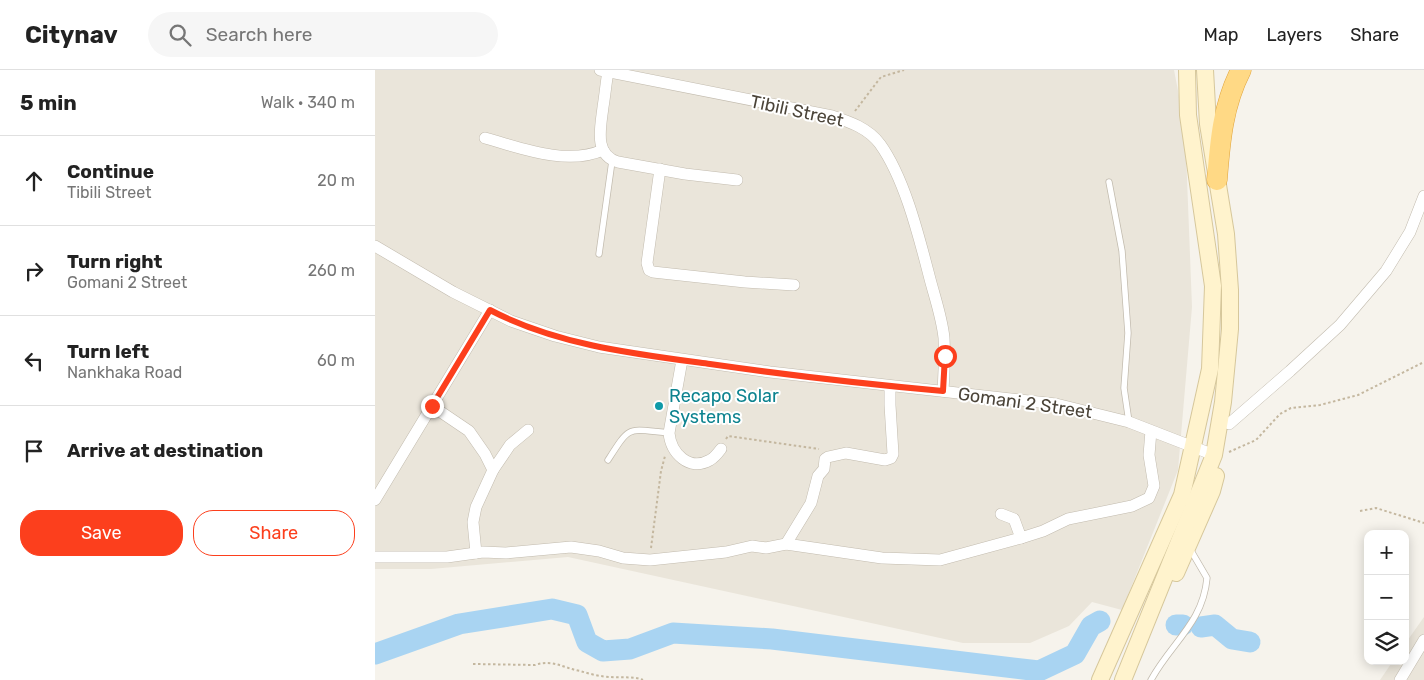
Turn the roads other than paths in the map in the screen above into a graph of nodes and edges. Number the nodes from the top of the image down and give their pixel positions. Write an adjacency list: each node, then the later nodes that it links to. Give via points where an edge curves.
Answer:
1 (604, 70): 6 (street, via 600,134); 20 (street, Tibili Street, via 847,121 869,132 880,143 891,163 923,252 944,337)
2 (1187, 70): 27 (main road, via 1188,115 1213,286 1210,369)
3 (1205, 70): 10 (main road, via 1207,124)
4 (1241, 70): 10 (highway, via 1231,89 1221,131)
5 (485, 138): 6 (street, via 537,153 586,156)
6 (603, 150): 7 (street)
7 (612, 161): 8 (street); 15 (lane)
8 (660, 169): 9 (street); 16 (street, via 647,263 649,270)
9 (737, 180)
10 (1217, 180): 13 (main road)
11 (1109, 182): 22 (lane, via 1122,251 1128,333 1124,388)
12 (1424, 196): 23 (street, via 1410,232 1386,271 1340,325)
13 (1226, 234): 23 (main road, via 1238,317); 29 (main road, via 1230,329)
14 (375, 246): 17 (street, Gomani 2 Street)
15 (599, 254)
16 (794, 285)
17 (490, 310): 18 (street, Gomani 2 Street, via 555,336); 21 (street)
18 (682, 360): 19 (street, Gomani 2 Street); 26 (street)
19 (890, 386): 20 (street, Gomani 2 Street); 35 (street, via 891,458 885,460 846,453 825,459 811,503)
20 (943, 391): 22 (street, Gomani 2 Street, via 1056,404)
21 (432, 406): 31 (street, via 469,431); 32 (street)
22 (1129, 422): 25 (street, Gomani 2 Street)
23 (1229, 424): 29 (main road)
24 (528, 430): 31 (street, via 510,445)
25 (1151, 431): 27 (street, Gomani 2 Street); 34 (street, via 1149,455 1153,486 1149,498 1132,506 1068,519)
26 (670, 437): 28 (street, via 676,454 685,462 700,464 712,460); 30 (lane, via 634,429 628,431)
27 (1194, 447): 29 (street, Gomani 2 Street); 40 (main road, via 1182,495)
28 (721, 449)
29 (1218, 455): 36 (main road, via 1212,491); 41 (main road)
30 (608, 460)
31 (493, 470): 37 (street, via 476,507 473,522)
32 (375, 500)
33 (1001, 514): 34 (street, via 1015,519)
34 (1021, 538): 35 (street, via 940,560 882,558)
35 (786, 544): 37 (street, via 650,560 571,547)
36 (1188, 547): 41 (main road); 42 (lane, via 1207,578 1203,602 1188,630)
37 (476, 553): 38 (street, via 434,558)
38 (375, 557)
39 (1424, 640): 43 (street)
40 (1100, 680)
41 (1123, 680)
42 (1151, 680)
43 (1400, 680)

